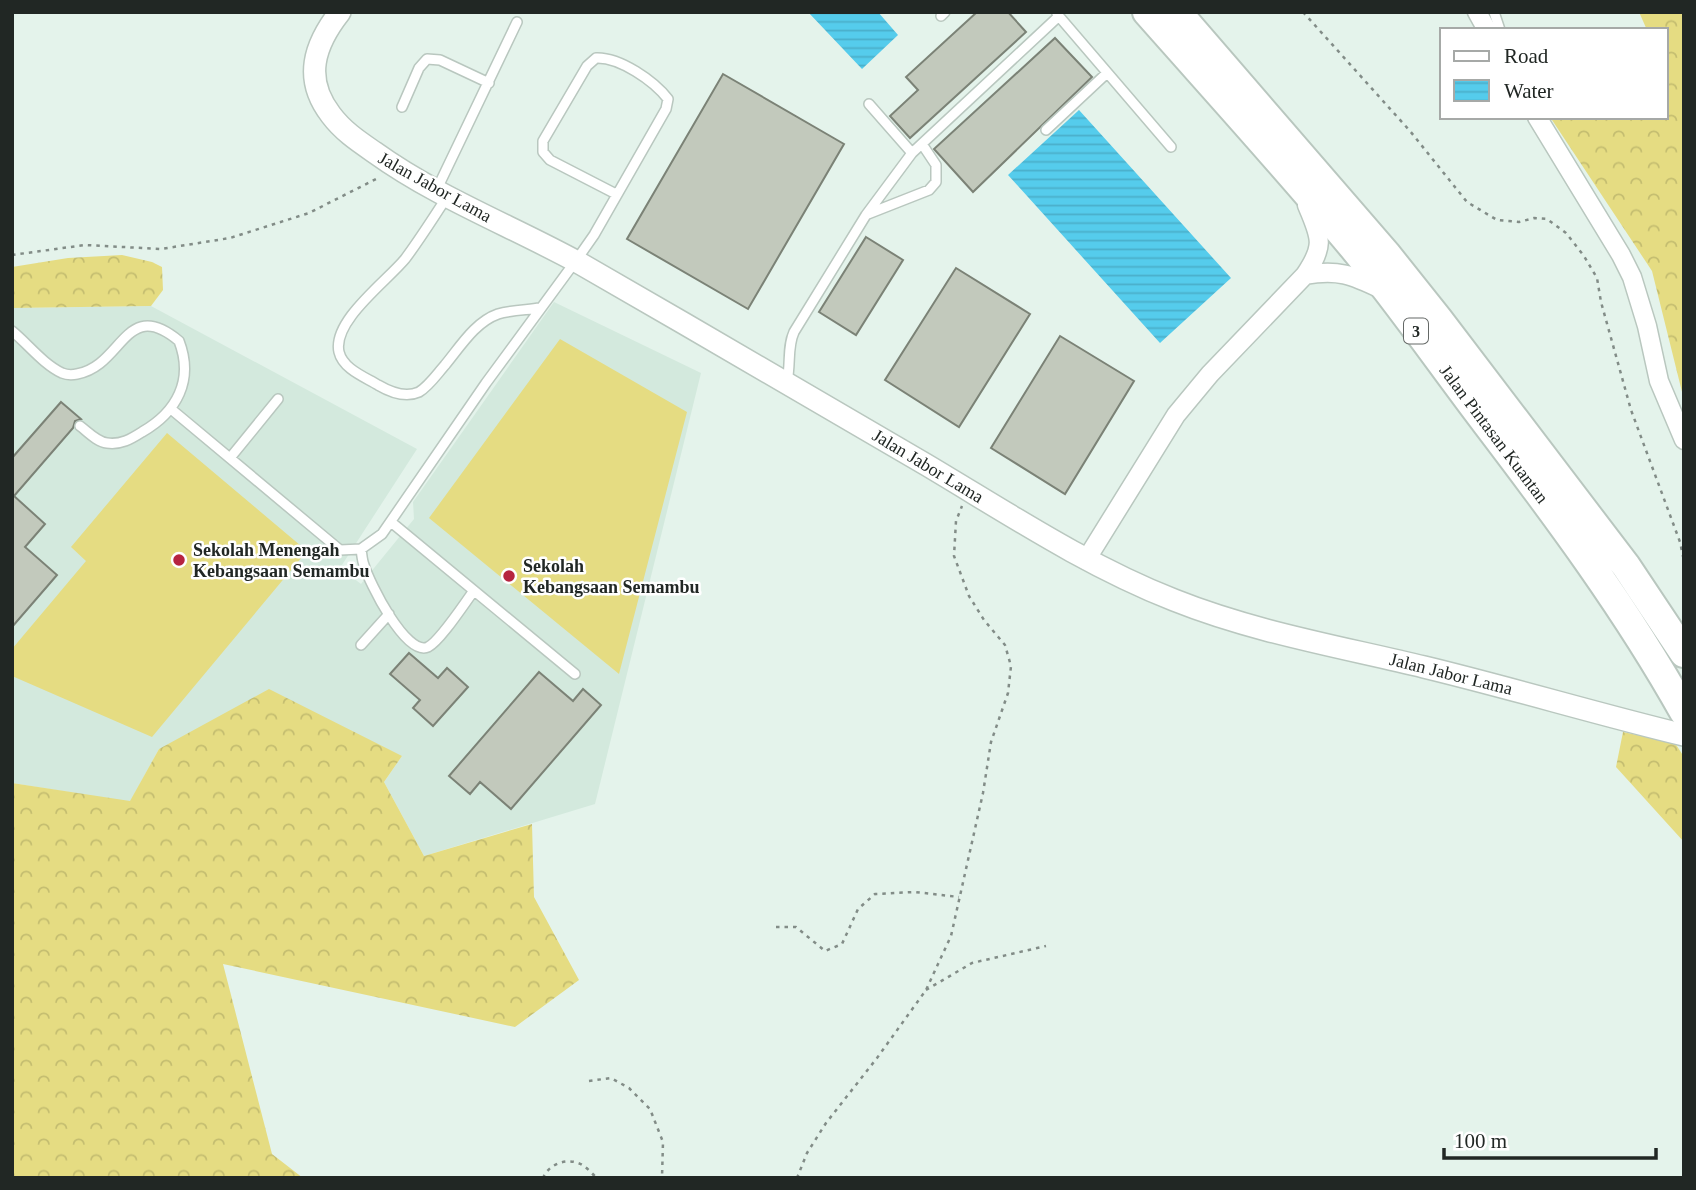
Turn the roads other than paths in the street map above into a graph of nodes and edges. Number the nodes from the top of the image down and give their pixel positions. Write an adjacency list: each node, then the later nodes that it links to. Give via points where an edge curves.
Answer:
1 (340, 12): 18 (street, Jalan Jabor Lama, via 316,56 320,97 342,128 394,167)
2 (1147, 12): 17 (highway, Jalan Pintasan Kuantan / 3)
3 (1177, 12): 37 (highway, Jalan Pintasan Kuantan / 3, via 1387,255)
4 (1477, 12): 7 (street)
5 (1057, 14): 8 (lane); 14 (lane)
6 (517, 22): 9 (lane)
7 (1487, 28)
8 (1107, 73): 13 (lane); 15 (lane)
9 (489, 83): 11 (lane, via 440,60 427,59); 18 (lane)
10 (869, 104): 16 (lane)
11 (402, 107)
12 (1538, 119): 30 (street, via 1632,277 1659,381)
13 (1046, 130)
14 (922, 144): 16 (lane); 20 (lane, via 936,165 936,182 929,190)
15 (1171, 147)
16 (912, 153): 20 (lane)
17 (1298, 183): 22 (street, via 1321,242); 23 (highway, Jalan Pintasan Kuantan / 3)
18 (441, 193): 21 (street, Jalan Jabor Lama); 24 (lane, via 420,239 346,324 339,339 343,361 387,390 418,393 490,318)
19 (616, 194): 19 (lane, via 543,152 543,141 596,58 612,59 656,85 668,99); 21 (lane)
20 (866, 215): 26 (lane, via 794,332)
21 (575, 261): 24 (lane); 26 (street, Jalan Jabor Lama)
22 (1305, 275): 23 (street, via 1336,271); 34 (street, via 1176,415)
23 (1390, 294): 40 (highway, Jalan Pintasan Kuantan / 3, via 1618,604)
24 (540, 308): 32 (lane)
25 (12, 331): 28 (lane, via 70,376 96,367 134,328 155,326 170,333 179,341 185,366 179,398)
26 (786, 383): 34 (street, Jalan Jabor Lama)
27 (278, 399): 31 (lane)
28 (171, 409): 29 (lane, via 120,443 104,443); 31 (lane)
29 (80, 426)
30 (1684, 440)
31 (230, 458): 33 (lane, via 340,550)
32 (390, 522): 33 (lane); 35 (lane)
33 (361, 549): 36 (lane, via 367,573)
34 (1086, 560): 41 (street, Jalan Jabor Lama, via 1179,602 1270,631)
35 (473, 592): 36 (lane, via 429,647 413,644); 39 (lane)
36 (388, 614): 38 (lane)
37 (1679, 635)
38 (361, 645)
39 (575, 674)
40 (1684, 712)
41 (1684, 735)

